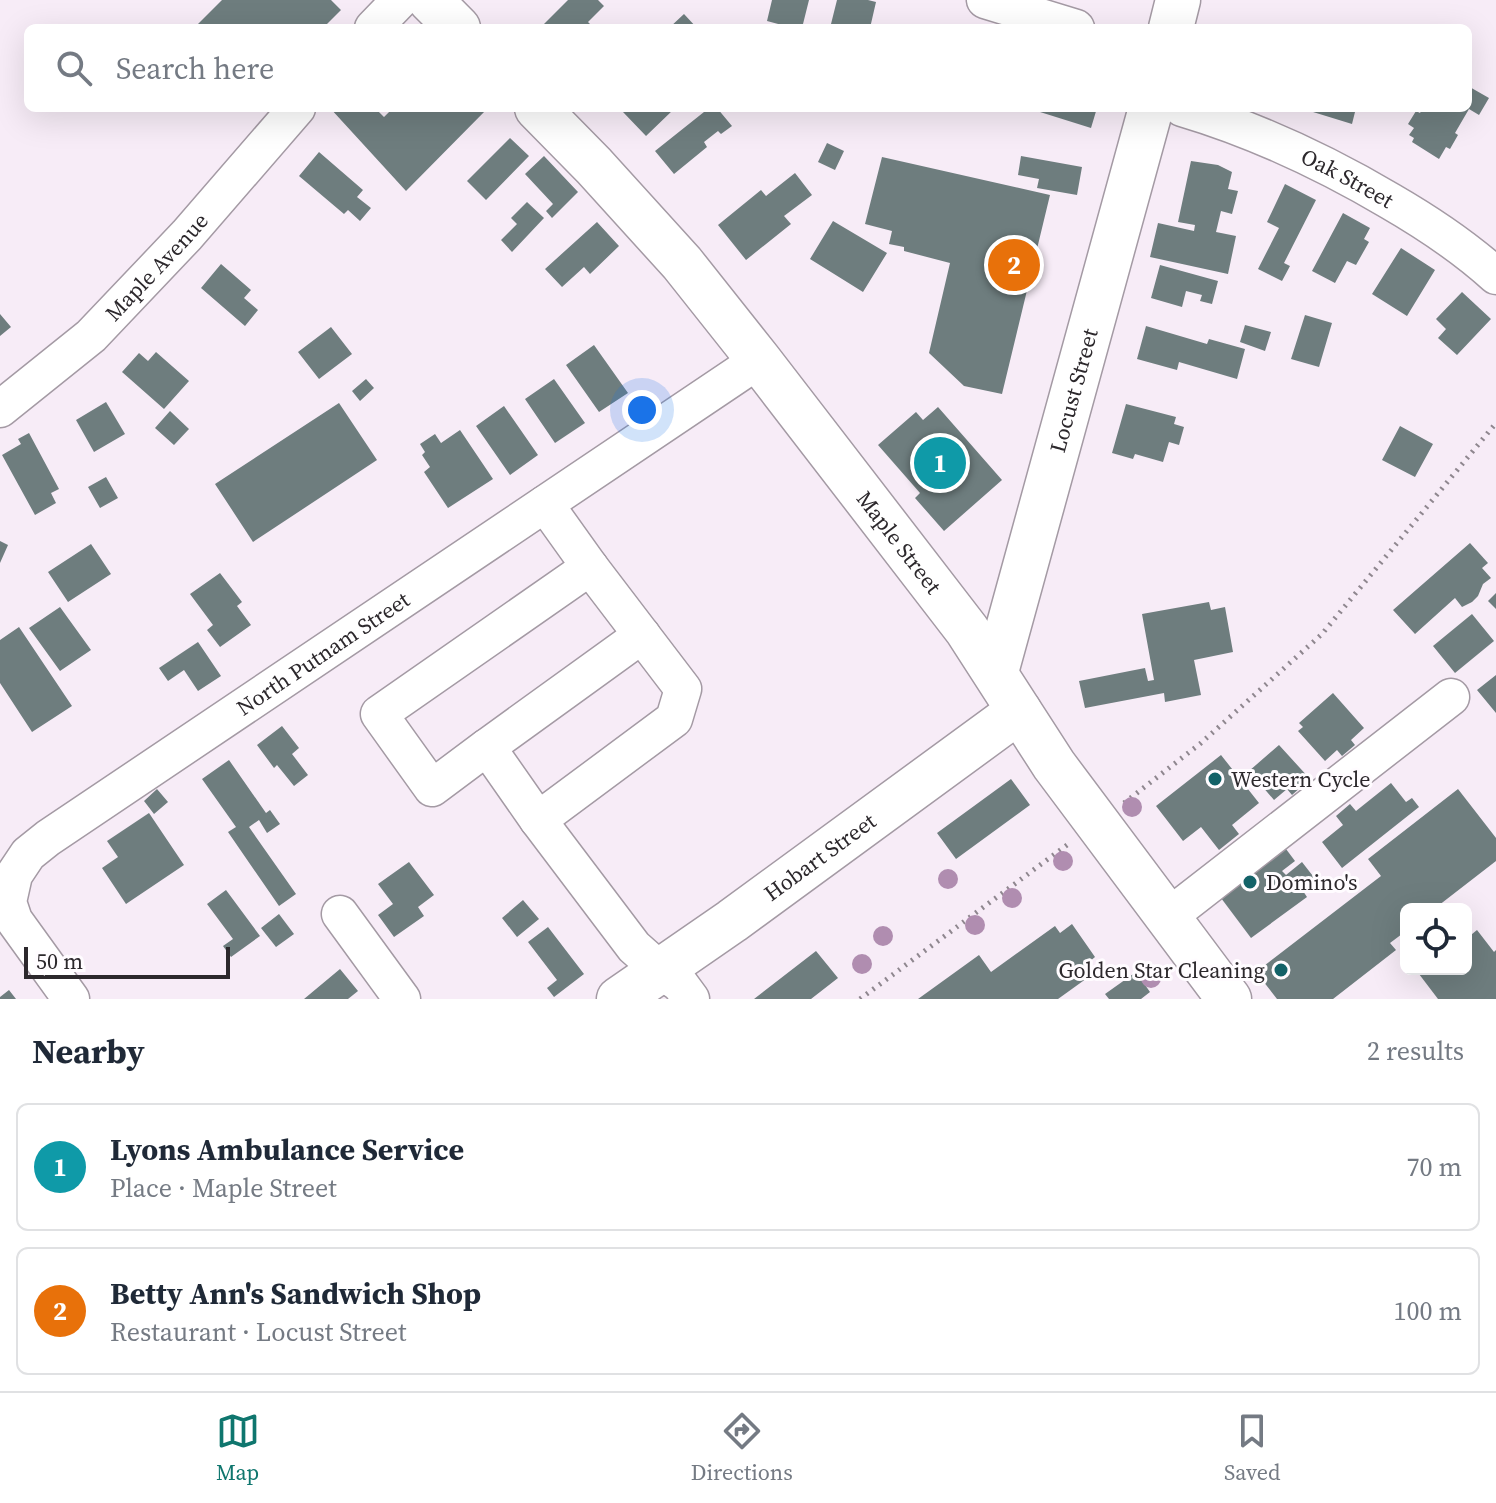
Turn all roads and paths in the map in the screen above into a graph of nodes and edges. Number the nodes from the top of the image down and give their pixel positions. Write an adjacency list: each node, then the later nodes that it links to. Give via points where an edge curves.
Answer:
1 (400, 0): 5 (street)
2 (430, 0): 6 (main road)
3 (985, 0): 7 (street)
4 (1178, 0): 8 (main road)
5 (377, 24)
6 (454, 24)
7 (1063, 24)
8 (1172, 24)
9 (294, 112): 15 (street, Maple Avenue, via 91,336)
10 (541, 112): 14 (main road, Maple Street, via 682,263)
11 (1150, 112): 20 (main road, Locust Street)
12 (1195, 112): 13 (street, Oak Street, via 1318,161 1437,229)
13 (1496, 276)
14 (759, 360): 17 (street, North Putnam Street); 20 (main road, Maple Street)
15 (0, 409)
16 (1496, 423): 24 (path, via 1322,634)
17 (545, 504): 18 (street); 27 (street, North Putnam Street, via 48,838 28,854)
18 (590, 567): 19 (street); 23 (street, via 379,714 432,788)
19 (642, 635): 23 (street); 25 (street, via 683,689 674,719)
20 (996, 672): 22 (main road, Maple Street)
21 (1451, 697): 29 (street)
22 (1019, 711): 29 (main road, Maple Street); 30 (main road, Hobart Street, via 732,921)
23 (487, 747): 25 (street)
24 (1124, 804)
25 (538, 820): 30 (street, via 634,947)
26 (1075, 839): 34 (path)
27 (6, 888): 31 (street, North Putnam Street, via 14,920)
28 (340, 914): 32 (street)
29 (1168, 917): 35 (main road, Maple Street)
30 (675, 985): 33 (main road, Hobart Street)
31 (71, 999)
32 (402, 999)
33 (619, 999)
34 (860, 999)
35 (1229, 999)

